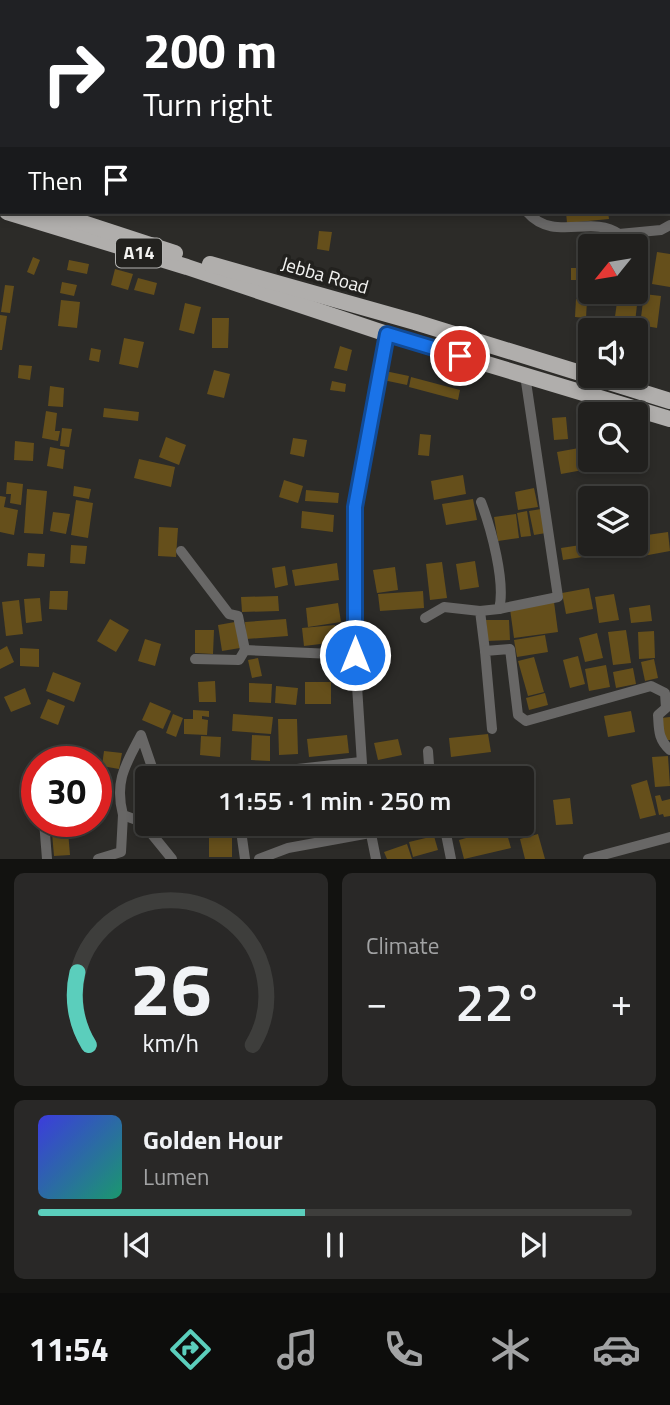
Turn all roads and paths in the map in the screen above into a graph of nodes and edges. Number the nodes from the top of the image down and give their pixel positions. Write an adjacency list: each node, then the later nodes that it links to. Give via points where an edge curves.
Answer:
1 (14, 214): 5 (highway, Jebba Road / A14)
2 (56, 214): 6 (highway, Jebba Road / A14, via 225,269)
3 (529, 214): 4 (street, via 537,222 559,229 608,227 619,234)
4 (670, 225)
5 (387, 334): 7 (highway, Jebba Road); 18 (street, via 355,507)
6 (578, 372)
7 (525, 375): 10 (highway, Jebba Road); 13 (street, via 558,597)
8 (628, 388): 9 (highway, Jebba Road / A14)
9 (670, 401)
10 (670, 419)
11 (481, 502): 13 (street, via 503,596)
12 (181, 551): 16 (street, via 229,614 238,616)
13 (499, 609): 14 (street)
14 (480, 611): 15 (street, via 444,607); 17 (street)
15 (425, 618)
16 (246, 650): 18 (street); 19 (street, via 239,660)
17 (485, 651): 20 (street); 21 (street, via 510,649 518,715 526,721 651,686 665,693 666,708 658,715 661,742)
18 (355, 655): 23 (street)
19 (195, 659)
20 (492, 729)
21 (670, 750)
22 (428, 751): 27 (street)
23 (361, 762): 25 (street); 26 (street)
24 (152, 766): 28 (street, via 141,735 122,773 118,796)
25 (326, 766)
26 (361, 766)
27 (429, 766)
28 (123, 815): 37 (street, via 121,852); 38 (street, via 142,822)
29 (242, 836): 39 (street)
30 (340, 836): 40 (street)
31 (371, 836): 41 (street)
32 (446, 836): 42 (street)
33 (45, 837): 36 (street)
34 (670, 837): 35 (street)
35 (613, 856): 43 (street)
36 (47, 859)
37 (98, 859)
38 (172, 859)
39 (245, 859)
40 (259, 859)
41 (376, 859)
42 (451, 859)
43 (588, 859)

